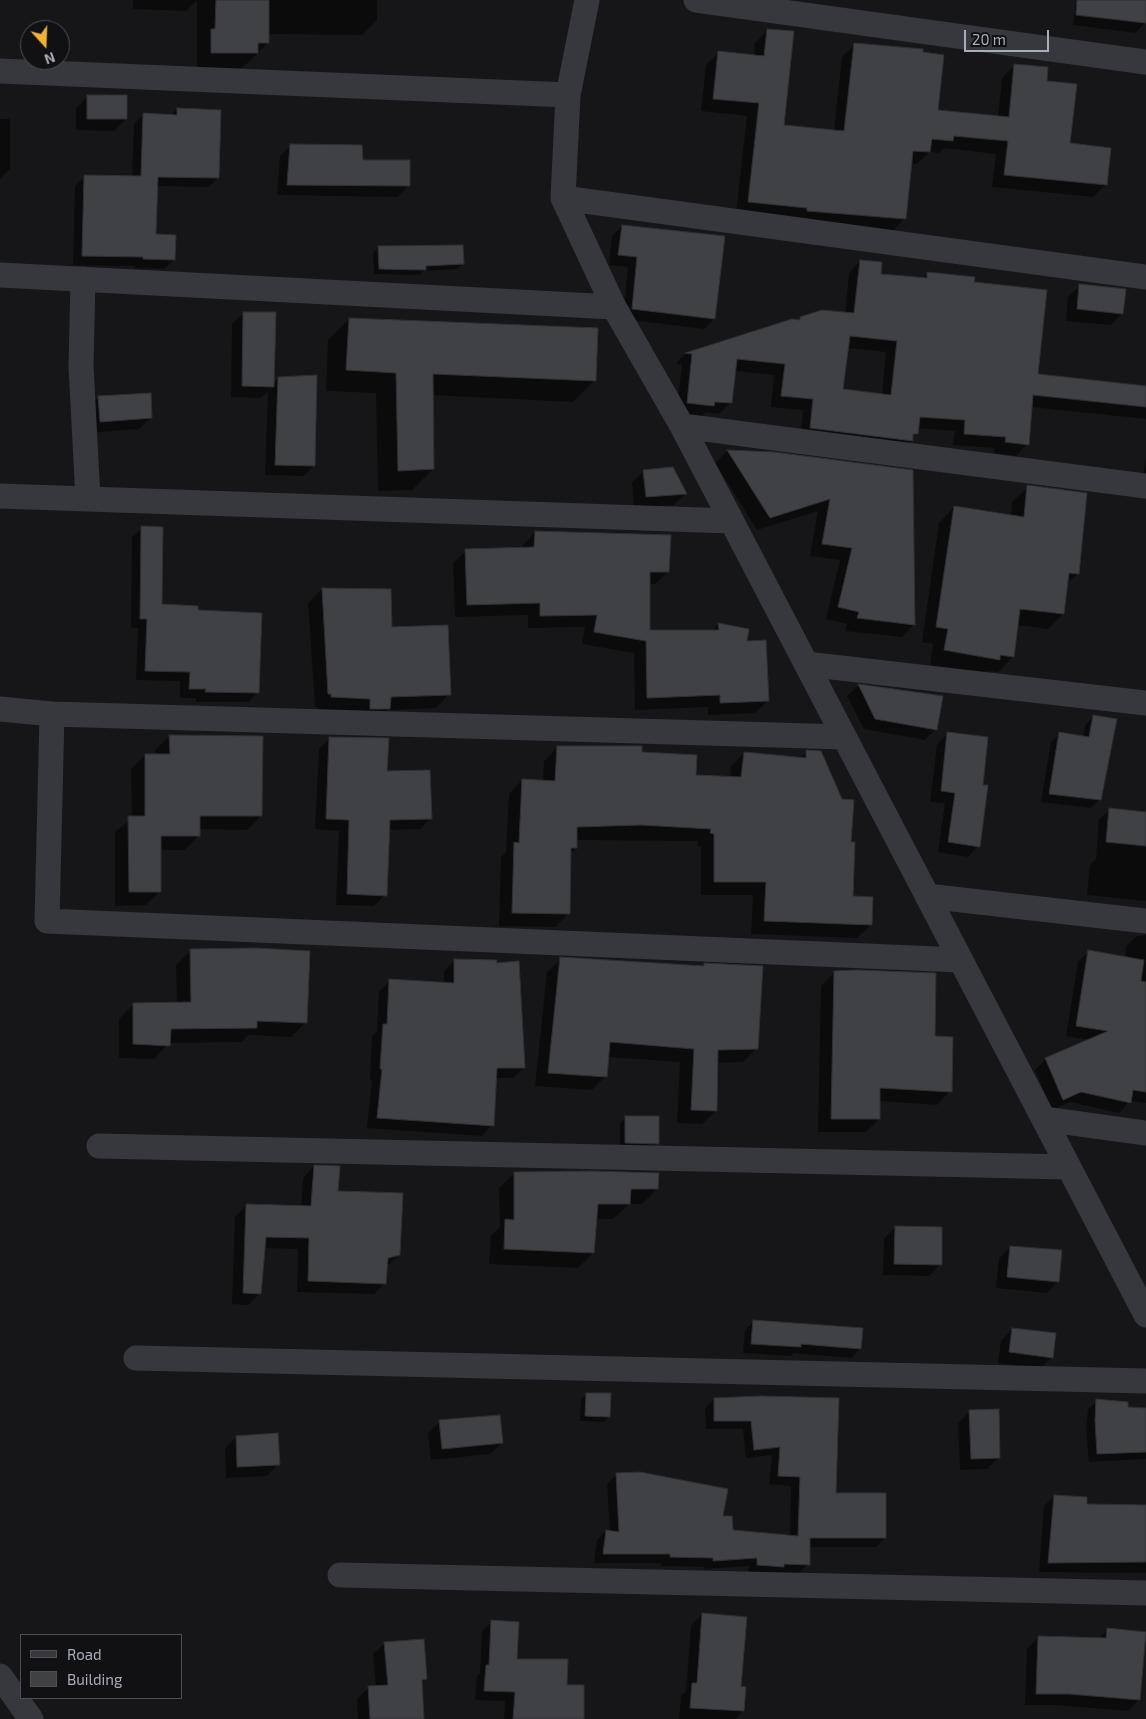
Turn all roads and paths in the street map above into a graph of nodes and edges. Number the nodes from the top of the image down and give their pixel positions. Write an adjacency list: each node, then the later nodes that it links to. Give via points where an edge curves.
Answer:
1 (587, 0): 5 (street)
2 (696, 0): 3 (street)
3 (1146, 62)
4 (0, 71): 5 (street)
5 (568, 95): 6 (street)
6 (563, 198): 8 (street); 10 (street)
7 (0, 275): 9 (street)
8 (1146, 277)
9 (83, 279): 10 (street); 14 (street, via 81,366)
10 (614, 307): 11 (street)
11 (682, 426): 12 (street); 15 (street)
12 (1146, 486)
13 (0, 496): 14 (street)
14 (88, 499): 15 (street)
15 (731, 521): 16 (street)
16 (806, 664): 17 (street); 20 (street)
17 (1146, 703)
18 (0, 709): 19 (street)
19 (52, 714): 20 (street); 23 (street, via 47,921)
20 (844, 737): 21 (street)
21 (927, 896): 22 (street); 23 (street)
22 (1146, 921)
23 (960, 960): 24 (street)
24 (1044, 1120): 25 (street); 27 (street)
25 (1146, 1133)
26 (99, 1146): 27 (street)
27 (1068, 1167): 28 (street)
28 (1146, 1315)
29 (136, 1358): 30 (street)
30 (1146, 1381)
31 (340, 1575): 32 (street)
32 (1146, 1593)
33 (0, 1676): 34 (street)
34 (31, 1719)

